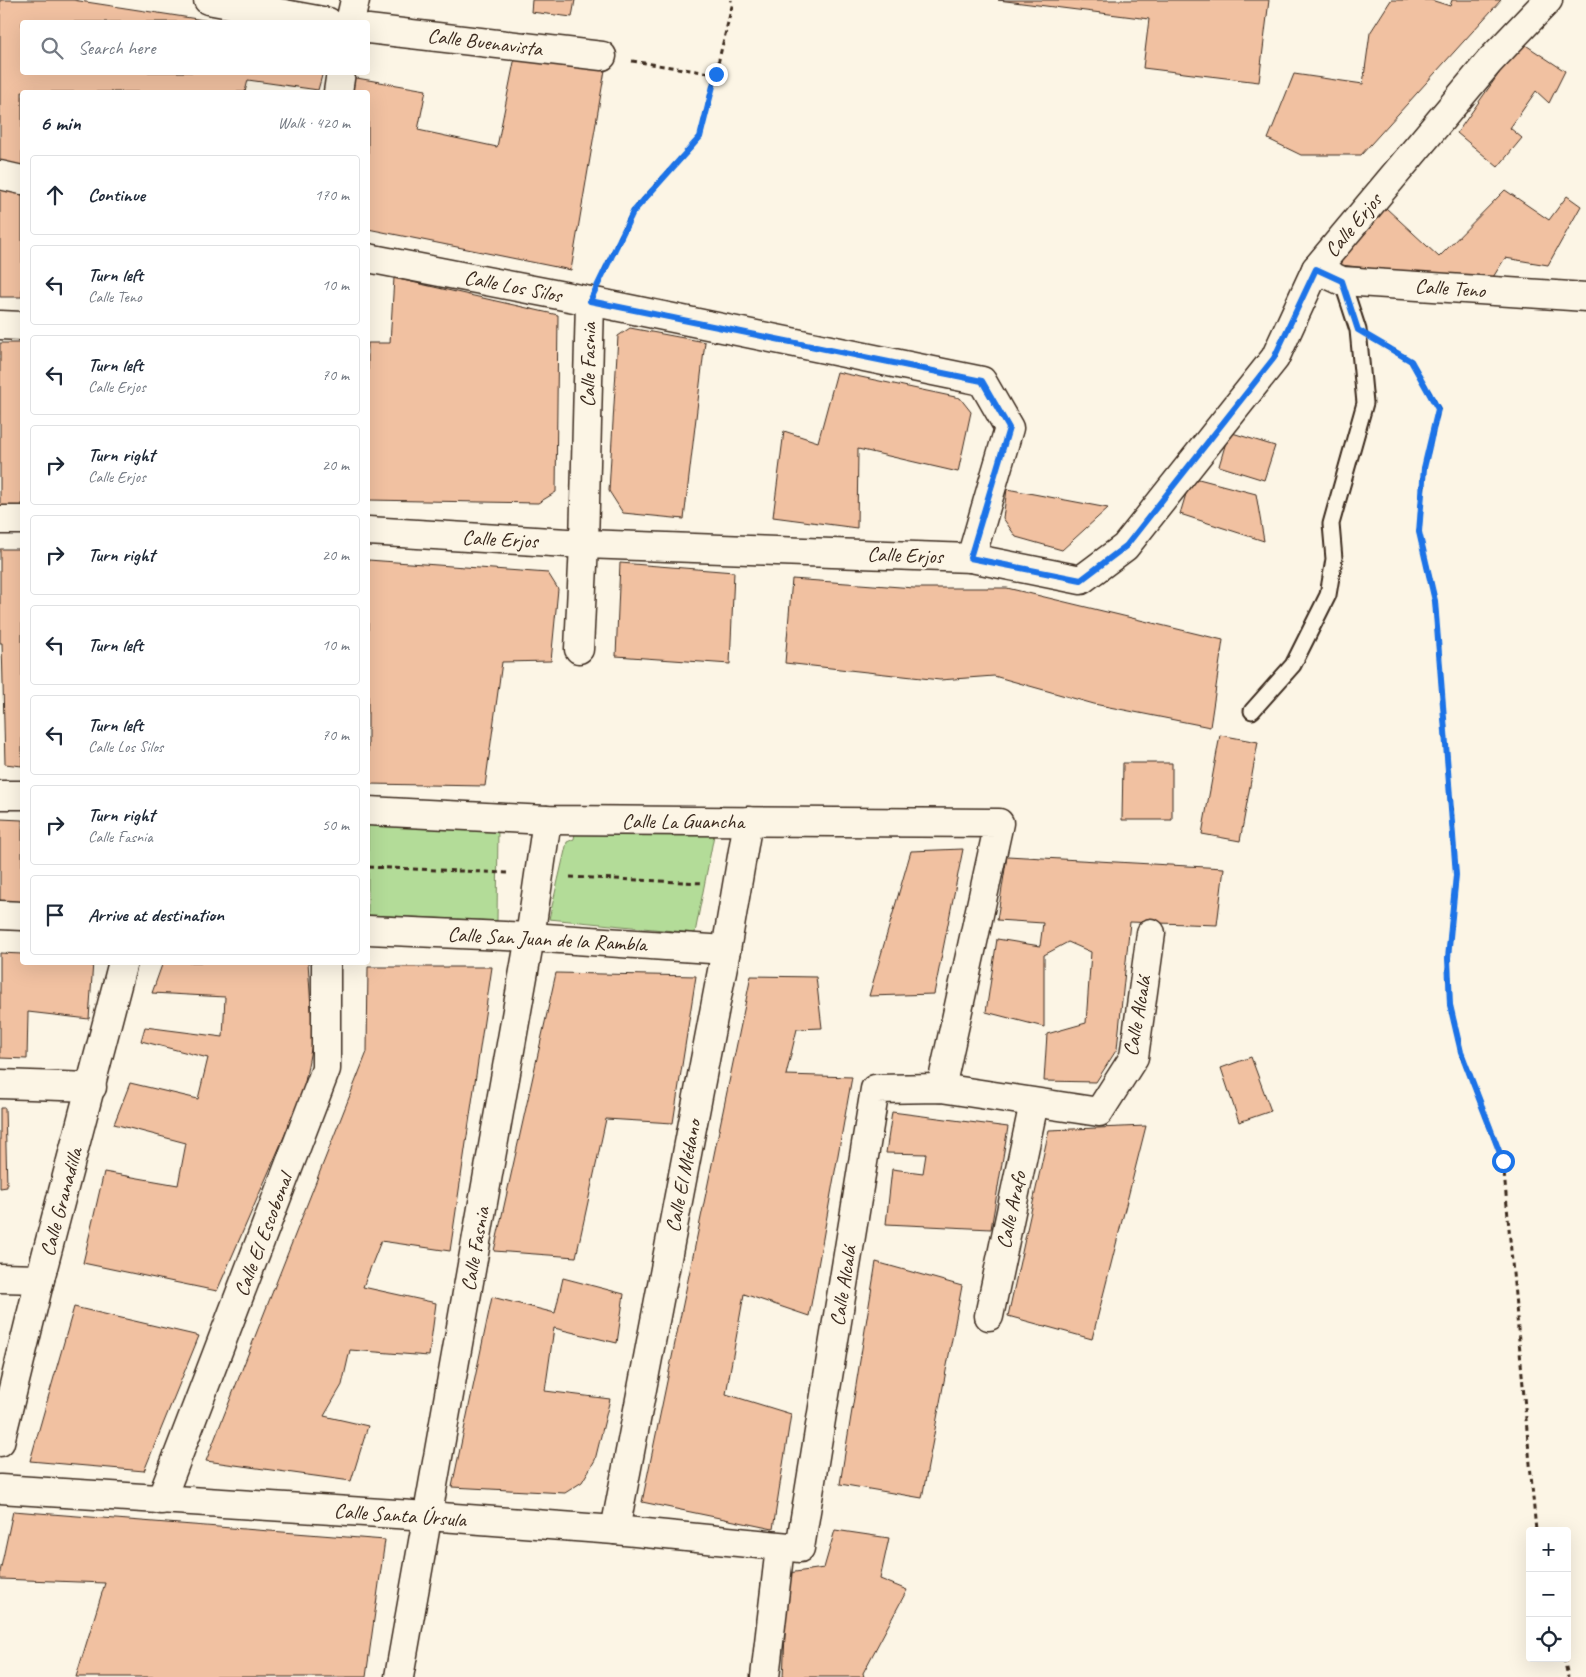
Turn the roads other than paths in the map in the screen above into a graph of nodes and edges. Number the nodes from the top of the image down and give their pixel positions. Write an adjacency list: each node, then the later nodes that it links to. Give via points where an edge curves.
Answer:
1 (208, 0): 4 (street)
2 (355, 0): 5 (street)
3 (1548, 0): 13 (street, Calle Erjos, via 1489,62)
4 (317, 20)
5 (350, 20)
6 (370, 29): 7 (street, Calle Buenavista)
7 (602, 56)
8 (341, 75): 9 (street)
9 (338, 90)
10 (0, 175): 11 (street)
11 (20, 180)
12 (370, 258): 16 (street, Calle Los Silos)
13 (1316, 269): 14 (street, Calle Teno); 23 (street, Calle Erjos, via 1274,358 1126,546 1081,580)
14 (1342, 281): 15 (street, Calle Teno); 25 (lane, via 1358,330 1365,403 1331,524 1334,559 1328,595 1293,665)
15 (1586, 297)
16 (590, 301): 22 (street, Calle Fasnia); 23 (street, Calle Los Silos, via 982,381 1009,428)
17 (0, 325): 18 (street)
18 (20, 326)
19 (0, 520): 20 (street)
20 (20, 520)
21 (370, 531): 22 (street, Calle Erjos)
22 (584, 544): 23 (street, Calle Erjos); 24 (street, Calle Fasnia)
23 (970, 558)
24 (579, 649)
25 (1252, 711)
26 (0, 795): 27 (street)
27 (20, 795)
28 (370, 811): 29 (street, Calle La Guancha)
29 (547, 820): 30 (street, Calle La Guancha); 35 (street, Calle Fasnia)
30 (748, 821): 36 (street, Calle El Médano); 41 (street, Calle La Guancha, via 999,824)
31 (0, 915): 32 (street)
32 (20, 916)
33 (370, 930): 35 (street, Calle San Juan de la Rambla)
34 (1151, 933): 42 (street, Calle Alcalá, via 1134,1056 1099,1112)
35 (530, 937): 36 (street, Calle San Juan de la Rambla); 49 (street, Calle Fasnia)
36 (726, 950): 50 (street, Calle El Médano)
37 (123, 965): 40 (street, Calle Granadilla)
38 (326, 965): 48 (street, Calle El Escobonal, via 326,1069)
39 (0, 1084): 40 (street)
40 (92, 1087): 44 (street, Calle Granadilla)
41 (941, 1088): 42 (street, Calle Alcalá); 51 (street, Calle Alcalá, via 875,1089)
42 (1034, 1102): 45 (street, Calle Arafo)
43 (0, 1278): 44 (street)
44 (40, 1279): 46 (street, Calle Granadilla)
45 (988, 1316)
46 (0, 1442)
47 (0, 1489): 48 (street, Calle Santa Úrsula)
48 (161, 1500): 49 (street, Calle Santa Úrsula)
49 (428, 1516): 50 (street, Calle Santa Úrsula); 52 (street, Calle Fasnia)
50 (615, 1530): 51 (street, Calle Santa Úrsula)
51 (790, 1547): 53 (street, Calle Alcalá)
52 (399, 1677)
53 (765, 1677)

